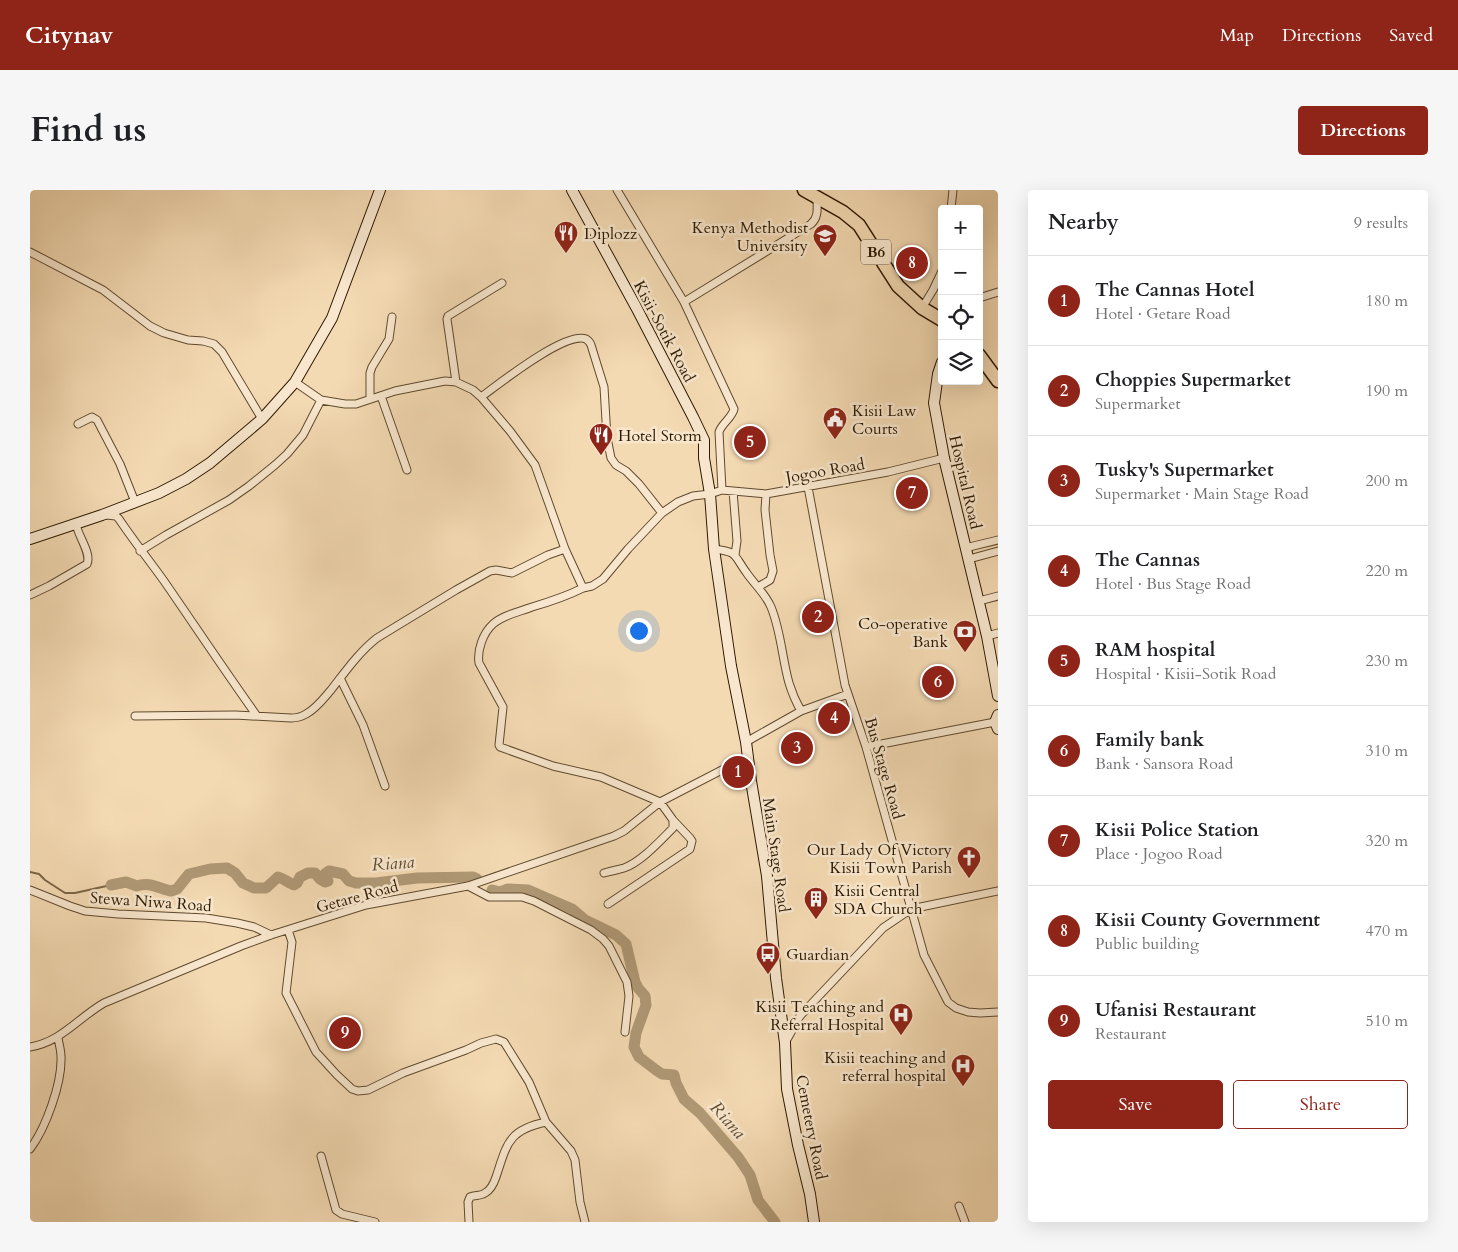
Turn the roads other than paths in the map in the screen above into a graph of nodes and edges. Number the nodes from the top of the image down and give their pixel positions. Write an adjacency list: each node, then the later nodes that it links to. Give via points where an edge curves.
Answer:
1 (380, 190): 20 (street, via 332,318)
2 (574, 190): 33 (street, Kisii-Sotik Road, via 704,440)
3 (617, 190): 13 (street)
4 (804, 190): 6 (highway, B6)
5 (953, 190): 7 (street)
6 (817, 198): 13 (street, via 817,216 811,224); 14 (highway, B6, via 859,225 898,286)
7 (951, 205)
8 (30, 252): 26 (street, via 104,290 150,326 188,340 214,344)
9 (938, 279): 14 (street)
10 (502, 283): 21 (street, via 448,316)
11 (998, 292): 12 (street)
12 (983, 297)
13 (684, 302): 31 (street, via 734,409 719,432)
14 (922, 308): 16 (highway, B6)
15 (392, 318): 24 (street, via 389,339 370,373)
16 (938, 318)
17 (983, 360): 19 (highway)
18 (938, 374): 28 (street, Hospital Road, via 934,403)
19 (998, 381)
20 (294, 382): 25 (street); 26 (street)
21 (456, 382): 22 (street, via 445,381); 23 (street)
22 (381, 396): 24 (street); 29 (street)
23 (481, 397): 36 (street, via 534,358 577,340 588,340 604,387 611,458 639,484); 42 (street, via 535,465)
24 (370, 399): 25 (street, via 356,404)
25 (321, 400): 44 (street, via 303,435 275,466 229,500)
26 (262, 419): 35 (street, via 210,463 172,486)
27 (78, 424): 35 (street, via 92,417 97,420)
28 (944, 458): 30 (street, Jogoo Road); 41 (street, Hospital Road)
29 (407, 470)
30 (808, 487): 34 (street, Jogoo Road); 56 (street, Bus Stage Road)
31 (722, 490): 32 (street, Jogoo Road); 33 (street, Jogoo Road)
32 (733, 491): 34 (street, Jogoo Road); 46 (street)
33 (710, 494): 36 (street, Jogoo Road, via 693,496); 43 (street, Main Stage Road)
34 (766, 494): 48 (street, via 773,571 770,580)
35 (135, 502): 37 (street)
36 (662, 513): 49 (street, Jogoo Road, via 603,579)
37 (102, 515): 38 (street); 44 (street, via 116,516)
38 (76, 523): 39 (street); 50 (street, via 88,555 87,564)
39 (30, 539)
40 (998, 540): 41 (street)
41 (966, 548): 47 (street, Hospital Road)
42 (565, 549): 49 (street); 55 (street, via 512,573 490,571 456,590 367,646)
43 (714, 549): 46 (street, via 730,551); 62 (street, Main Stage Road)
44 (140, 551): 60 (street)
45 (998, 551): 47 (street)
46 (735, 556): 48 (street)
47 (969, 558): 52 (street, Hospital Road)
48 (758, 587): 58 (street, via 771,606 789,681)
49 (583, 588): 66 (street, Jogoo Road, via 501,618 484,635 478,659 503,707 499,745 553,766 601,777)
50 (30, 595)
51 (998, 596): 52 (street)
52 (979, 601): 54 (street, Hospital Road)
53 (998, 633): 54 (street)
54 (987, 636): 57 (street, Hospital Road)
55 (340, 678): 60 (street, via 314,708 300,718); 65 (street)
56 (848, 694): 58 (street); 63 (street, Bus Stage Road)
57 (998, 696)
58 (801, 711): 62 (street)
59 (135, 716): 60 (street)
60 (257, 716)
61 (997, 722): 63 (street)
62 (746, 742): 64 (street, Main Stage Road)
63 (866, 746): 73 (street, Bus Stage Road)
64 (747, 757): 66 (street, Getare Road); 79 (street, Main Stage Road, via 767,876)
65 (385, 786)
66 (660, 802): 67 (street); 69 (street, Getare Road, via 614,836)
67 (673, 820): 68 (street, via 673,828 636,862); 72 (street, via 690,838 690,849)
68 (604, 873)
69 (468, 886): 74 (street, Getare Road, via 366,905); 77 (street, via 489,897 522,897 534,901 603,939 627,982 629,996)
70 (30, 890): 75 (street, Stewa Niwa Road, via 85,910 206,918 254,927)
71 (998, 891): 73 (street)
72 (608, 904)
73 (911, 909): 76 (street, Bus Stage Road, via 924,955 948,1002 968,1012); 79 (street, via 883,928 800,1016)
74 (288, 930): 75 (street, Getare Road); 81 (street, via 292,942 286,993 316,1052 352,1089 368,1090 481,1043 500,1039 526,1077)
75 (271, 935): 78 (street, Getare Road, via 104,1003)
76 (998, 1012)
77 (625, 1032)
78 (58, 1038): 80 (street, Getare Road); 82 (street, via 61,1064 56,1088 46,1119)
79 (785, 1043): 88 (street, Cemetery Road, via 787,1089)
80 (30, 1047)
81 (546, 1122): 86 (street, via 527,1127 508,1142 491,1187 485,1194 470,1197); 87 (street, via 575,1160)
82 (30, 1148)
83 (321, 1156): 85 (street, via 336,1210)
84 (959, 1206): 89 (street)
85 (375, 1222)
86 (469, 1222)
87 (585, 1222)
88 (814, 1222)
89 (965, 1222)

